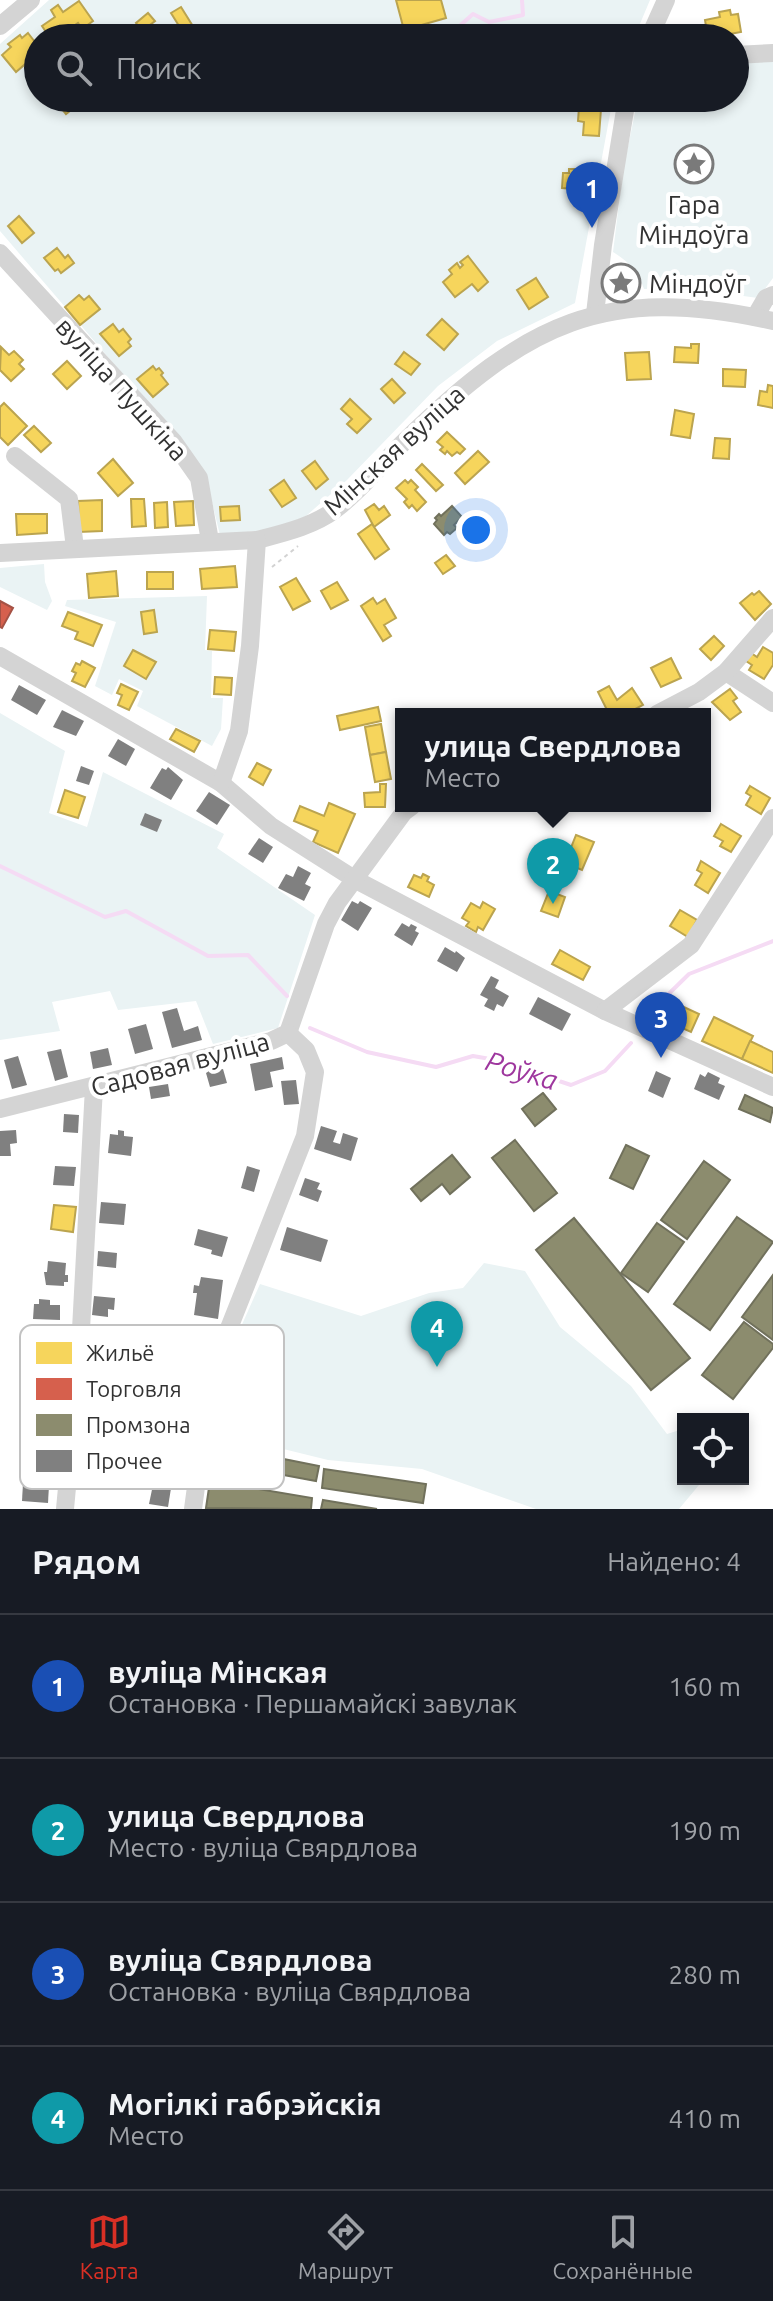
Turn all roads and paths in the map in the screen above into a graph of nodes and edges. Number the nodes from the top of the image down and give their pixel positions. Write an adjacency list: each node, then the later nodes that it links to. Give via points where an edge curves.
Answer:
1 (31, 0): 4 (street)
2 (666, 0): 3 (street)
3 (655, 24)
4 (0, 26)
5 (773, 53): 6 (street)
6 (749, 54)
7 (625, 112): 10 (street)
8 (0, 253): 14 (street, вуліца Пушкіна, via 173,441 199,478)
9 (773, 295): 11 (street, via 766,298)
10 (595, 314): 11 (street, Мінская вуліца, via 678,306); 13 (street, Мінская вуліца, via 552,328 484,370 336,509)
11 (764, 319)
12 (15, 456): 16 (street, via 69,499)
13 (257, 540): 14 (street, Мінская вуліца); 24 (street, via 239,731)
14 (210, 541): 16 (street, Мінская вуліца)
15 (297, 547): 18 (path)
16 (75, 548): 17 (street, Мінская вуліца)
17 (0, 553)
18 (267, 574)
19 (773, 618): 21 (street)
20 (0, 656): 24 (street)
21 (726, 672): 22 (street); 23 (street)
22 (773, 703)
23 (668, 708)
24 (221, 783): 27 (street, via 271,826)
25 (404, 812): 27 (street, Садовая вуліца)
26 (773, 818): 28 (street, via 691,945)
27 (356, 880): 28 (street); 29 (street, Садовая вуліца, via 326,924)
28 (605, 1011): 31 (street)
29 (288, 1033): 30 (street, Садовая вуліца); 34 (street, via 306,1050 315,1072 305,1136)
30 (94, 1087): 32 (street, Садовая вуліца); 33 (street)
31 (773, 1087)
32 (0, 1109)
33 (81, 1325)
34 (230, 1325)
35 (67, 1489): 37 (street)
36 (196, 1489): 38 (street)
37 (65, 1509)
38 (193, 1509)

